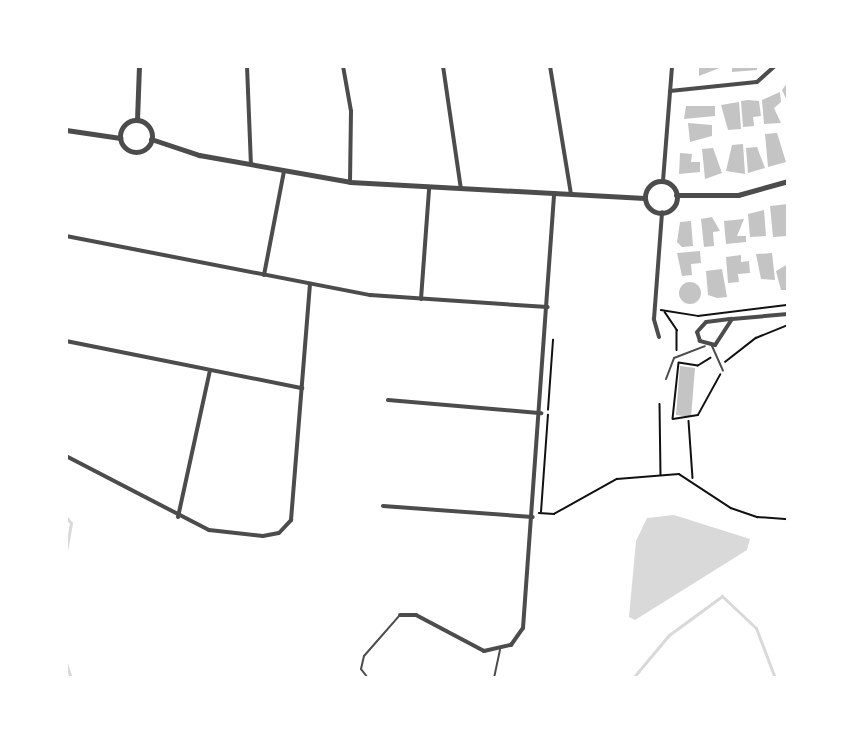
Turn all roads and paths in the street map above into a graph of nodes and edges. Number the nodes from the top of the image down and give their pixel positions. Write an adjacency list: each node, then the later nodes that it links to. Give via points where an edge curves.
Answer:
1 (139, 66): 9 (street)
2 (248, 66): 13 (street)
3 (343, 66): 17 (street, via 351,111)
4 (443, 66): 19 (street)
5 (550, 66): 21 (street)
6 (672, 66): 8 (street)
7 (775, 66): 8 (street, via 758,82)
8 (670, 91): 15 (street)
9 (137, 120): 11 (street, via 124,125); 12 (street, via 149,128)
10 (66, 130): 11 (street)
11 (120, 138): 12 (street, via 133,152)
12 (151, 139): 13 (street, via 171,149)
13 (251, 165): 14 (street)
14 (284, 171): 17 (street); 26 (street)
15 (663, 181): 22 (street); 23 (street, via 650,185)
16 (788, 181): 22 (street, via 738,195)
17 (350, 182): 18 (street)
18 (429, 189): 19 (street); 28 (street)
19 (461, 189): 20 (street)
20 (554, 193): 21 (street); 30 (street)
21 (571, 194): 23 (street)
22 (676, 195): 24 (street, via 672,208)
23 (645, 198): 24 (street, via 651,209)
24 (662, 212): 36 (street, via 654,319)
25 (66, 236): 26 (street)
26 (264, 275): 27 (street)
27 (310, 284): 28 (street); 47 (street)
28 (421, 299): 30 (street)
29 (788, 305): 32 (path, via 698,316)
30 (548, 307): 50 (street)
31 (660, 310): 32 (path)
32 (665, 311): 41 (path, via 677,330)
33 (788, 314): 34 (street)
34 (732, 319): 39 (street, via 703,324 698,337); 40 (street)
35 (788, 325): 43 (path, via 746,345)
36 (659, 337)
37 (553, 340): 53 (path, via 541,513 554,514 608,482)
38 (66, 341): 44 (street)
39 (705, 346): 40 (street); 46 (lane, via 674,358)
40 (712, 346): 42 (lane)
41 (677, 351)
42 (714, 357): 43 (lane); 51 (path, via 698,366 680,363 673,419)
43 (720, 368): 45 (lane)
44 (210, 370): 47 (street); 56 (street)
45 (723, 371): 51 (path)
46 (666, 379)
47 (302, 388): 56 (street, via 287,527 273,536 230,534)
48 (388, 400): 50 (street)
49 (660, 404): 53 (path)
50 (541, 413): 57 (street)
51 (689, 420): 54 (path)
52 (66, 456): 56 (street)
53 (661, 476): 54 (path)
54 (693, 479): 58 (path, via 731,508 757,517)
55 (383, 506): 57 (street)
56 (178, 516)
57 (533, 517): 60 (street, via 523,628 519,638)
58 (788, 519)
59 (400, 615): 60 (street, via 416,615 484,651); 61 (lane, via 364,656 361,669)
60 (500, 650): 62 (lane)
61 (368, 678)
62 (494, 678)

